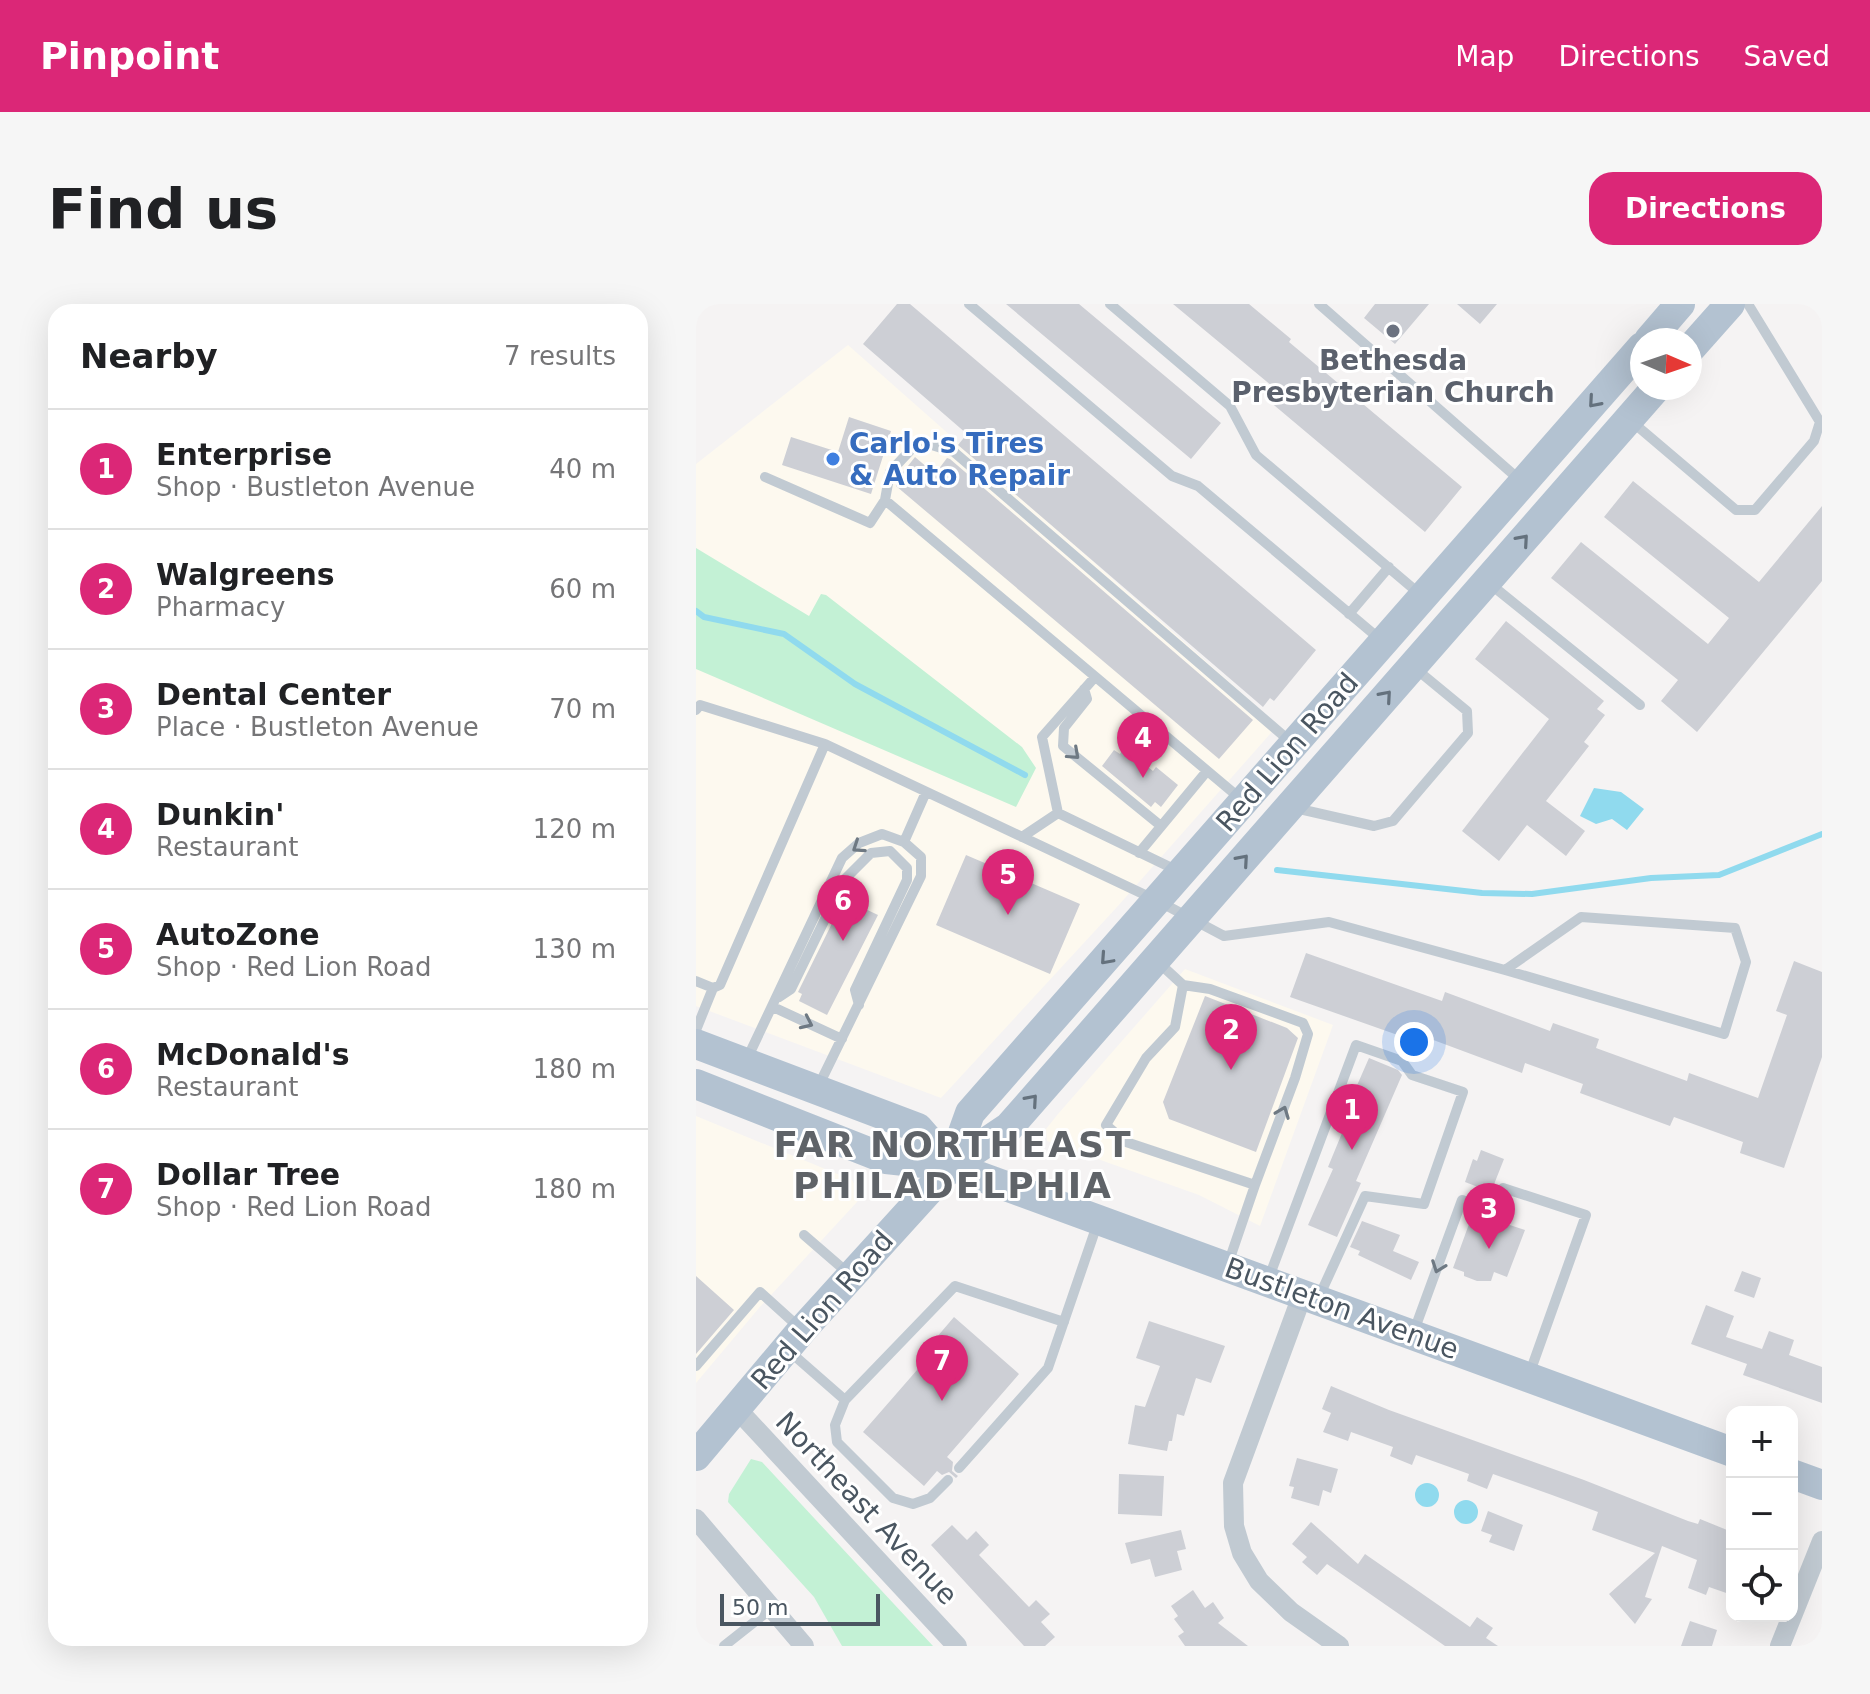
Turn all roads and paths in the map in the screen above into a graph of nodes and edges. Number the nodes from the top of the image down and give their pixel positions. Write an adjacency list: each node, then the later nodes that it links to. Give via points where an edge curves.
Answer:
1 (969, 304): 19 (lane, via 1172,476 1198,486)
2 (1110, 304): 16 (lane, via 1230,406 1256,455)
3 (1319, 304): 13 (lane)
4 (1680, 304): 7 (main road)
5 (1730, 304): 8 (main road)
6 (1748, 304): 11 (lane, via 1820,422 1814,441 1755,510 1736,510)
7 (1659, 328)
8 (1702, 336)
9 (1630, 361): 13 (main road, Red Lion Road, one-way to 13)
10 (1646, 400): 11 (main road, Red Lion Road)
11 (1629, 419): 17 (main road, Red Lion Road, one-way to 11)
12 (765, 477): 14 (lane, via 870,523)
13 (1523, 483): 15 (main road, Red Lion Road)
14 (885, 500): 21 (lane); 26 (lane, via 890,472 919,441 954,452)
15 (1461, 554): 17 (main road); 18 (main road, Red Lion Road)
16 (1389, 567): 18 (lane); 19 (lane)
17 (1488, 580): 20 (main road, Red Lion Road); 23 (lane)
18 (1423, 597): 20 (main road, Red Lion Road)
19 (1349, 614): 20 (lane)
20 (1401, 651): 26 (main road, Red Lion Road); 30 (main road, Red Lion Road, one-way to 20); 30 (lane, via 1467,711 1468,733 1393,821 1374,826)
21 (1095, 677): 22 (lane); 27 (lane)
22 (1084, 689): 31 (lane, via 1042,737); 32 (lane, one-way to 32, via 1087,699 1064,728 1063,746)
23 (1640, 705)
24 (697, 706): 25 (lane)
25 (825, 744): 28 (lane); 43 (lane, via 720,985)
26 (1293, 744): 29 (main road, Red Lion Road)
27 (1207, 771): 29 (lane); 32 (lane)
28 (926, 792): 33 (lane); 34 (lane)
29 (1244, 801): 36 (main road, Red Lion Road)
30 (1290, 806): 38 (main road, Red Lion Road, one-way to 30)
31 (1058, 813): 33 (lane); 35 (lane)
32 (1161, 826): 35 (lane)
33 (1022, 837): 37 (lane)
34 (904, 842): 44 (lane, one-way to 44, via 882,834 859,843 842,858); 45 (lane, via 921,857 921,876)
35 (1139, 853): 36 (lane)
36 (1182, 873): 37 (main road, Red Lion Road)
37 (1158, 901): 38 (lane); 52 (main road, Red Lion Road, one-way to 52, via 970,1113)
38 (1191, 919): 39 (main road, Red Lion Road); 40 (lane, via 1224,936 1329,922)
39 (1155, 960): 42 (lane); 52 (main road, Red Lion Road, one-way to 39, via 1009,1127)
40 (1505, 970): 40 (lane, via 1581,917 1735,928 1746,962 1724,1034)
41 (696, 981): 43 (lane)
42 (1183, 985): 53 (lane, one-way to 42, via 1308,1034 1303,1023 1210,989); 53 (lane, via 1175,1027 1146,1058 1106,1125 1126,1142)
43 (713, 988): 46 (lane)
44 (775, 1002): 45 (lane, via 791,989 844,880 871,853 890,851 907,868 907,880 855,990); 47 (lane, one-way to 47); 49 (lane)
45 (859, 1005): 47 (lane)
46 (696, 1030)
47 (842, 1039): 51 (lane)
48 (696, 1044): 49 (main road, Bustleton Avenue)
49 (745, 1062): 51 (main road, Bustleton Avenue)
50 (697, 1089): 52 (main road, Bustleton Avenue, via 886,1159)
51 (818, 1089): 52 (main road, Bustleton Avenue, via 918,1128)
52 (951, 1166): 54 (main road, Bustleton Avenue); 57 (main road, Red Lion Road)
53 (1255, 1185): 56 (lane)
54 (1098, 1220): 56 (main road, Bustleton Avenue); 60 (lane)
55 (804, 1235): 57 (lane)
56 (1227, 1266): 58 (main road, Bustleton Avenue)
57 (851, 1276): 62 (main road, Red Lion Road)
58 (1268, 1281): 59 (main road, Bustleton Avenue); 59 (lane, via 1356,1045 1402,1061 1412,1075 1463,1092 1424,1204 1365,1196)
59 (1311, 1296): 61 (main road, Bustleton Avenue); 79 (street, via 1233,1483 1234,1526 1259,1581)
60 (1064, 1322): 65 (lane, via 955,1286); 69 (lane, via 1048,1368)
61 (1413, 1334): 64 (main road, Bustleton Avenue); 64 (lane, one-way to 61, via 1586,1215 1503,1188 1494,1213 1462,1200)
62 (794, 1340): 63 (lane, via 760,1292); 65 (lane); 66 (main road, Red Lion Road)
63 (696, 1366)
64 (1529, 1377): 67 (main road, Bustleton Avenue)
65 (845, 1400): 71 (lane, via 835,1425 837,1442 893,1498 913,1504 930,1498)
66 (736, 1408): 68 (main road, Red Lion Road); 78 (street, Northeast Avenue)
67 (1726, 1450)
68 (696, 1456)
69 (959, 1468)
70 (1798, 1476): 72 (main road)
71 (948, 1480)
72 (1822, 1485)
73 (696, 1519): 75 (street)
74 (1822, 1541): 80 (street)
75 (772, 1608): 76 (lane); 77 (street)
76 (724, 1646)
77 (804, 1646)
78 (957, 1646)
79 (1339, 1646)
80 (1780, 1646)

